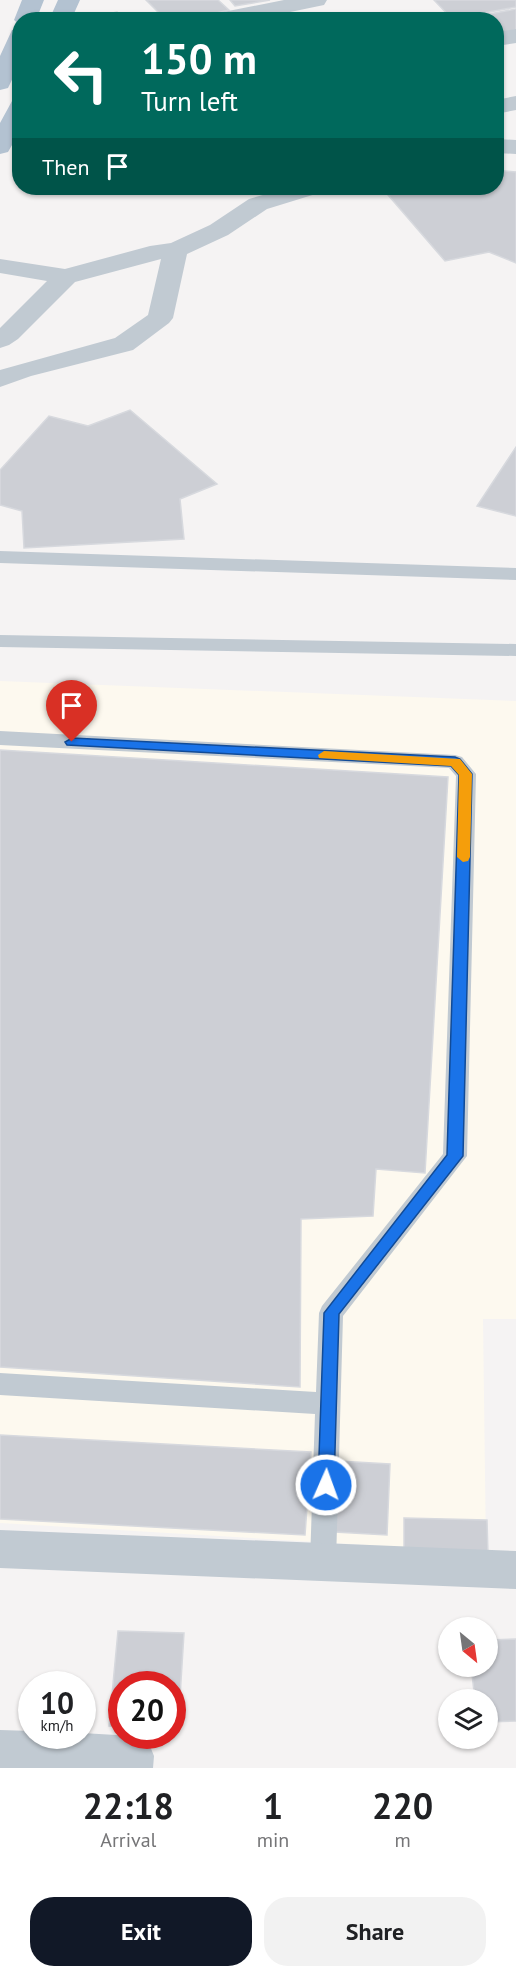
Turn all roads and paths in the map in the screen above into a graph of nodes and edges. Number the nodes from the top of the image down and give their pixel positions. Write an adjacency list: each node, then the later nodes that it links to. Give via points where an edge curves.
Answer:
1 (316, 0): 2 (street)
2 (256, 12)
3 (12, 63): 4 (main road)
4 (0, 83)
5 (288, 195): 6 (street, via 258,204 219,230)
6 (176, 250): 8 (street, via 150,253); 10 (street, via 160,318 124,345)
7 (0, 266): 8 (street)
8 (66, 277): 9 (street)
9 (0, 340)
10 (0, 379)
11 (0, 557): 12 (lane)
12 (516, 574)
13 (0, 641): 14 (lane)
14 (516, 651)
15 (0, 738): 17 (lane, via 455,762 466,774 455,1156 332,1313)
16 (0, 1384): 17 (lane)
17 (328, 1404): 19 (lane)
18 (0, 1549): 19 (street)
19 (323, 1562): 20 (street)
20 (516, 1570)
21 (0, 1751): 22 (street, via 132,1756)
22 (131, 1768)

